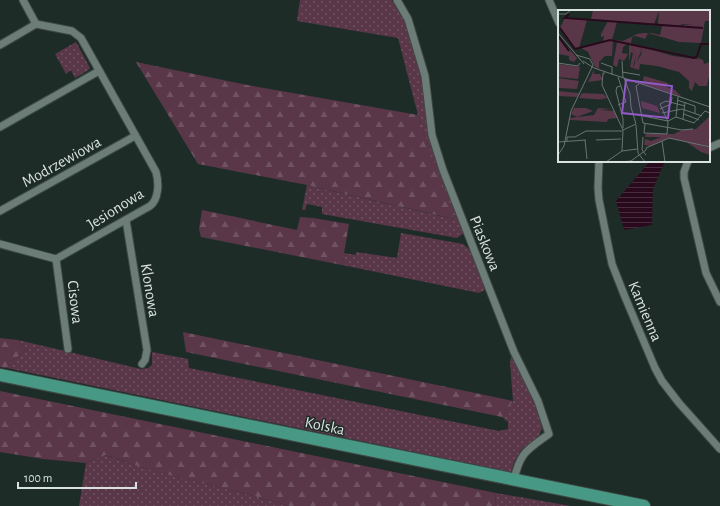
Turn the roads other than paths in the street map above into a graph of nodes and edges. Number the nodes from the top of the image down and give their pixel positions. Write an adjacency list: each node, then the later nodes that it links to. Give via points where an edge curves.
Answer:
1 (23, 0): 5 (street)
2 (397, 0): 23 (street, Piaskowa, via 408,19 425,76 432,135 442,170 514,352 538,401 549,434 524,453 518,463)
3 (549, 0): 4 (street)
4 (558, 21)
5 (36, 24): 6 (street); 7 (street, Jesionowa, via 78,34)
6 (0, 45)
7 (99, 71): 8 (street); 9 (street, Jesionowa)
8 (0, 127)
9 (135, 136): 14 (street, Modrzewiowa); 15 (street, Jesionowa, via 156,172 158,184 153,204)
10 (720, 143): 11 (street)
11 (710, 148)
12 (599, 162): 22 (street, Kamienna, via 599,200 612,264 624,297 662,380)
13 (688, 162): 18 (street, via 684,178 706,273)
14 (0, 211)
15 (126, 220): 17 (street, Jesionowa); 20 (street, Klonowa, via 147,350)
16 (0, 244): 17 (street)
17 (56, 259): 19 (street, Cisowa)
18 (720, 302)
19 (68, 348)
20 (142, 364)
21 (0, 375): 23 (main road, Kolska)
22 (720, 449)
23 (514, 480): 24 (main road, Kolska)
24 (644, 506)

